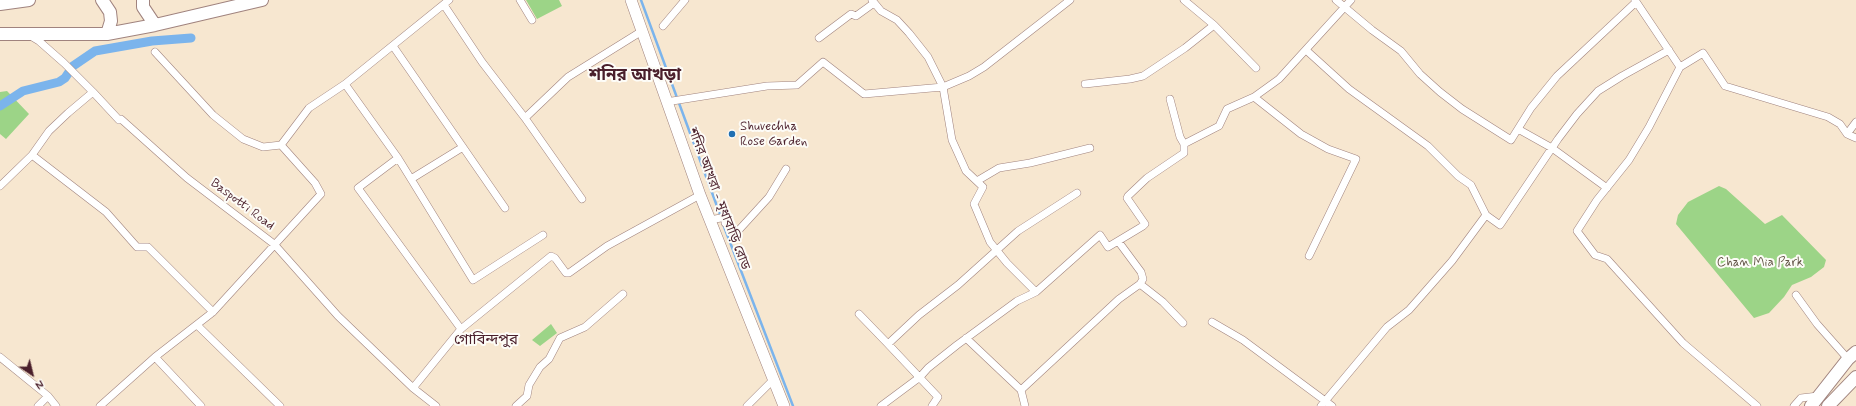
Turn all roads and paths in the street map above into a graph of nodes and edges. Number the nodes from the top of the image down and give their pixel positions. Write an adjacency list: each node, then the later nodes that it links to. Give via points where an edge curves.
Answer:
1 (29, 0): 15 (main road)
2 (102, 0): 24 (main road, via 110,12)
3 (143, 0): 18 (main road, via 143,7)
4 (262, 0): 18 (main road)
5 (520, 0): 17 (street)
6 (630, 0): 21 (main road, শনির আখরা - মৃধাবাড়ি রোড)
7 (685, 0): 20 (street)
8 (1070, 0): 34 (street, via 984,67)
9 (1184, 0): 19 (street)
10 (1336, 0): 16 (street)
11 (1351, 0): 16 (street)
12 (1635, 1): 28 (street); 41 (street, via 1557,76)
13 (447, 2): 26 (street); 39 (street, via 482,62)
14 (873, 2): 25 (street, via 856,16 851,14); 34 (street, via 881,11 897,20 909,33 928,57)
15 (0, 4)
16 (1345, 7): 27 (street); 41 (street, via 1402,51 1420,74 1462,109 1511,140)
17 (532, 20)
18 (155, 25): 24 (main road)
19 (1214, 25): 31 (street); 33 (street, via 1143,76)
20 (663, 26)
21 (642, 31): 38 (main road, শনির আখরা - মৃধাবাড়ি রোড); 39 (street, via 568,77)
22 (26, 33): 23 (main road); 24 (main road); 35 (street, Baspotti Road, via 64,63)
23 (0, 34)
24 (107, 34)
25 (819, 38)
26 (393, 46): 32 (street); 46 (street)
27 (1306, 50): 36 (street, via 1280,79); 60 (street, via 1350,89 1428,146 1458,176 1471,185)
28 (1669, 50): 30 (street); 48 (street, via 1598,90)
29 (155, 52): 45 (street, via 213,115 243,139 263,147)
30 (1680, 67): 42 (street, via 1703,53 1725,86 1828,117 1840,124); 55 (street, via 1649,127 1629,160)
31 (1256, 68)
32 (345, 84): 45 (street, via 309,108); 50 (street)
33 (1085, 84)
34 (943, 87): 38 (street, via 864,94 823,62 797,85 767,86); 53 (street, via 952,140 966,171)
35 (93, 92): 49 (street, via 49,131); 64 (street, Baspotti Road, via 119,120 121,119 187,178)
36 (1254, 97): 44 (street, via 1227,109 1219,126); 66 (street, via 1301,134 1328,149 1356,160)
37 (1170, 99): 44 (street)
38 (670, 101): 57 (main road, শনির আখরা - মৃধাবাড়ি রোড)
39 (525, 118): 58 (street)
40 (1856, 122): 42 (street)
41 (1518, 129): 48 (street)
42 (1847, 134): 43 (street)
43 (1856, 138)
44 (1184, 144): 63 (street, via 1184,153 1147,178 1128,196 1145,224)
45 (281, 145): 64 (street, via 315,183 321,194)
46 (463, 147): 52 (street); 59 (street)
47 (1090, 148): 53 (street, via 999,168)
48 (1552, 148): 55 (street); 60 (street, via 1500,225)
49 (32, 156): 54 (street); 71 (street, via 106,212 137,247 148,248)
50 (398, 158): 52 (street); 76 (street, via 358,188)
51 (786, 169): 61 (street, via 769,197 737,232 725,223 726,217)
52 (411, 179): 62 (street, via 473,280)
53 (977, 181): 65 (street, via 983,190 974,207)
54 (0, 186)
55 (1607, 188): 102 (street, via 1577,231 1595,255 1607,259 1683,343)
56 (1077, 193): 65 (street, via 1018,231)
57 (700, 195): 61 (main road, শনির আখরা - মৃধাবাড়ি রোড); 76 (street, via 607,246 569,273 566,273 551,256)
58 (582, 199)
59 (505, 208)
60 (1486, 215): 89 (street, via 1452,261 1409,310 1387,327 1337,385)
61 (712, 220): 84 (main road, শনির আখরা - মৃধাবাড়ি রোড)
62 (543, 235)
63 (1118, 241): 67 (street, via 1141,272 1143,279); 68 (street, via 1108,247 1100,235)
64 (274, 244): 71 (street); 85 (street, Baspotti Road, via 338,316)
65 (996, 250): 68 (street); 78 (street)
66 (1309, 256)
67 (1140, 284): 74 (street, via 1163,302); 86 (street, via 1119,299)
68 (1036, 292): 77 (street, via 1017,301)
69 (623, 294): 96 (street, via 585,327 560,338 549,359 540,367 527,396)
70 (1796, 295): 79 (street, via 1818,324)
71 (214, 312): 75 (street)
72 (859, 314): 78 (street)
73 (1212, 322): 89 (street, via 1243,340)
74 (1183, 323)
75 (197, 325): 81 (street); 94 (street)
76 (462, 329): 85 (street)
77 (966, 338): 82 (street); 86 (street)
78 (888, 344): 82 (street)
79 (1852, 356): 88 (main road)
80 (0, 357): 87 (street)
81 (155, 357): 92 (street); 93 (street)
82 (920, 377): 99 (street); 100 (street, via 938,397)
83 (1856, 377): 105 (main road)
84 (773, 380): 97 (street); 98 (main road, শনির আখরা - মৃধাবাড়ি রোড)
85 (413, 388): 95 (street, Baspotti Road)
86 (1021, 390): 101 (street)
87 (48, 396): 90 (street); 91 (street)
88 (1818, 396): 103 (street, via 1801,398); 104 (main road)
89 (1327, 404)
90 (38, 406)
91 (56, 406)
92 (100, 406)
93 (201, 406)
94 (280, 406)
95 (436, 406)
96 (516, 406)
97 (747, 406)
98 (784, 406)
99 (881, 406)
100 (932, 406)
101 (1025, 406)
102 (1757, 406)
103 (1794, 406)
104 (1811, 406)
105 (1828, 406)

